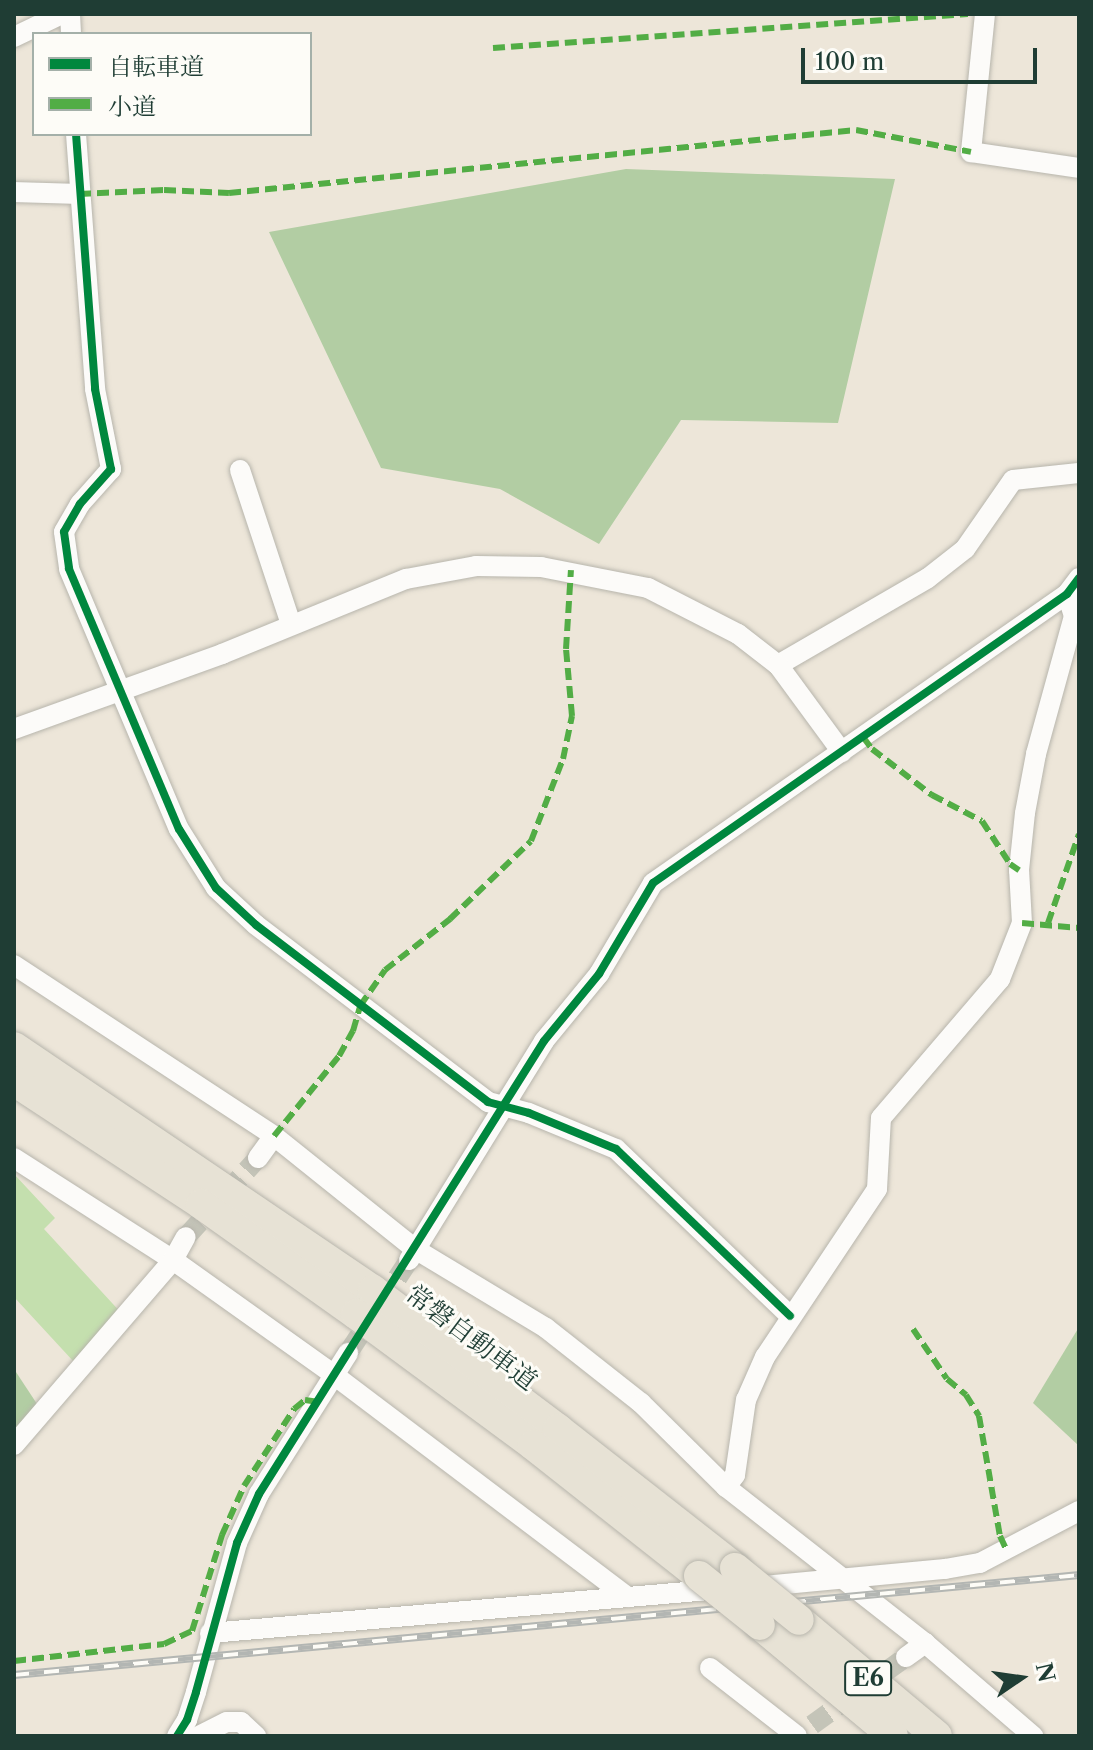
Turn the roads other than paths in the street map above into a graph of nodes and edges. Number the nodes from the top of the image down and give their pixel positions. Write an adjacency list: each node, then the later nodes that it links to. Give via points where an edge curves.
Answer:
1 (62, 14): 3 (street)
2 (985, 14): 5 (street, via 971,152)
3 (14, 37)
4 (76, 136): 7 (street)
5 (1079, 168)
6 (14, 192): 7 (street)
7 (79, 194): 13 (street, via 95,389 111,469 64,532 69,569)
8 (240, 470): 11 (street)
9 (1079, 473): 12 (street, via 1013,480 965,549 928,578)
10 (1073, 586): 15 (street); 26 (street, via 1074,616 1033,768 1019,870 1022,923 1000,979 881,1118 877,1189)
11 (291, 624): 12 (street, via 406,579 476,566 541,567 648,588 738,634); 13 (street)
12 (778, 665): 15 (street)
13 (122, 690): 14 (street); 19 (street, via 179,829 216,888 360,1006 488,1102)
14 (14, 729)
15 (842, 752): 19 (street, via 653,883 599,974 544,1041)
16 (14, 965): 20 (street)
17 (14, 1047): 43 (highway, 常磐自動車道 / E6, bridge, via 373,1290 735,1568)
18 (14, 1081): 42 (highway, 常磐自動車道 / E6, bridge, via 201,1204 533,1445)
19 (505, 1108): 24 (street); 26 (street, via 616,1149)
20 (274, 1136): 22 (street); 24 (street)
21 (14, 1158): 25 (street)
22 (258, 1158)
23 (186, 1237): 25 (street)
24 (412, 1254): 30 (street, via 546,1328 641,1403)
25 (173, 1260): 28 (street); 29 (street)
26 (790, 1316): 30 (street, via 746,1400 735,1475)
27 (348, 1353): 28 (street)
28 (334, 1375): 33 (street); 34 (street, via 259,1494 237,1543)
29 (14, 1445)
30 (726, 1487): 32 (street)
31 (1079, 1511): 32 (street, via 980,1563)
32 (846, 1579): 33 (street); 35 (street)
33 (628, 1597): 34 (street)
34 (210, 1633): 39 (street, via 187,1720)
35 (925, 1643): 36 (street); 44 (street)
36 (906, 1657)
37 (710, 1668): 38 (street)
38 (797, 1733)
39 (177, 1736)
40 (199, 1736): 41 (street, via 227,1722 241,1722)
41 (256, 1736)
42 (893, 1736)
43 (937, 1736)
44 (1033, 1736)

